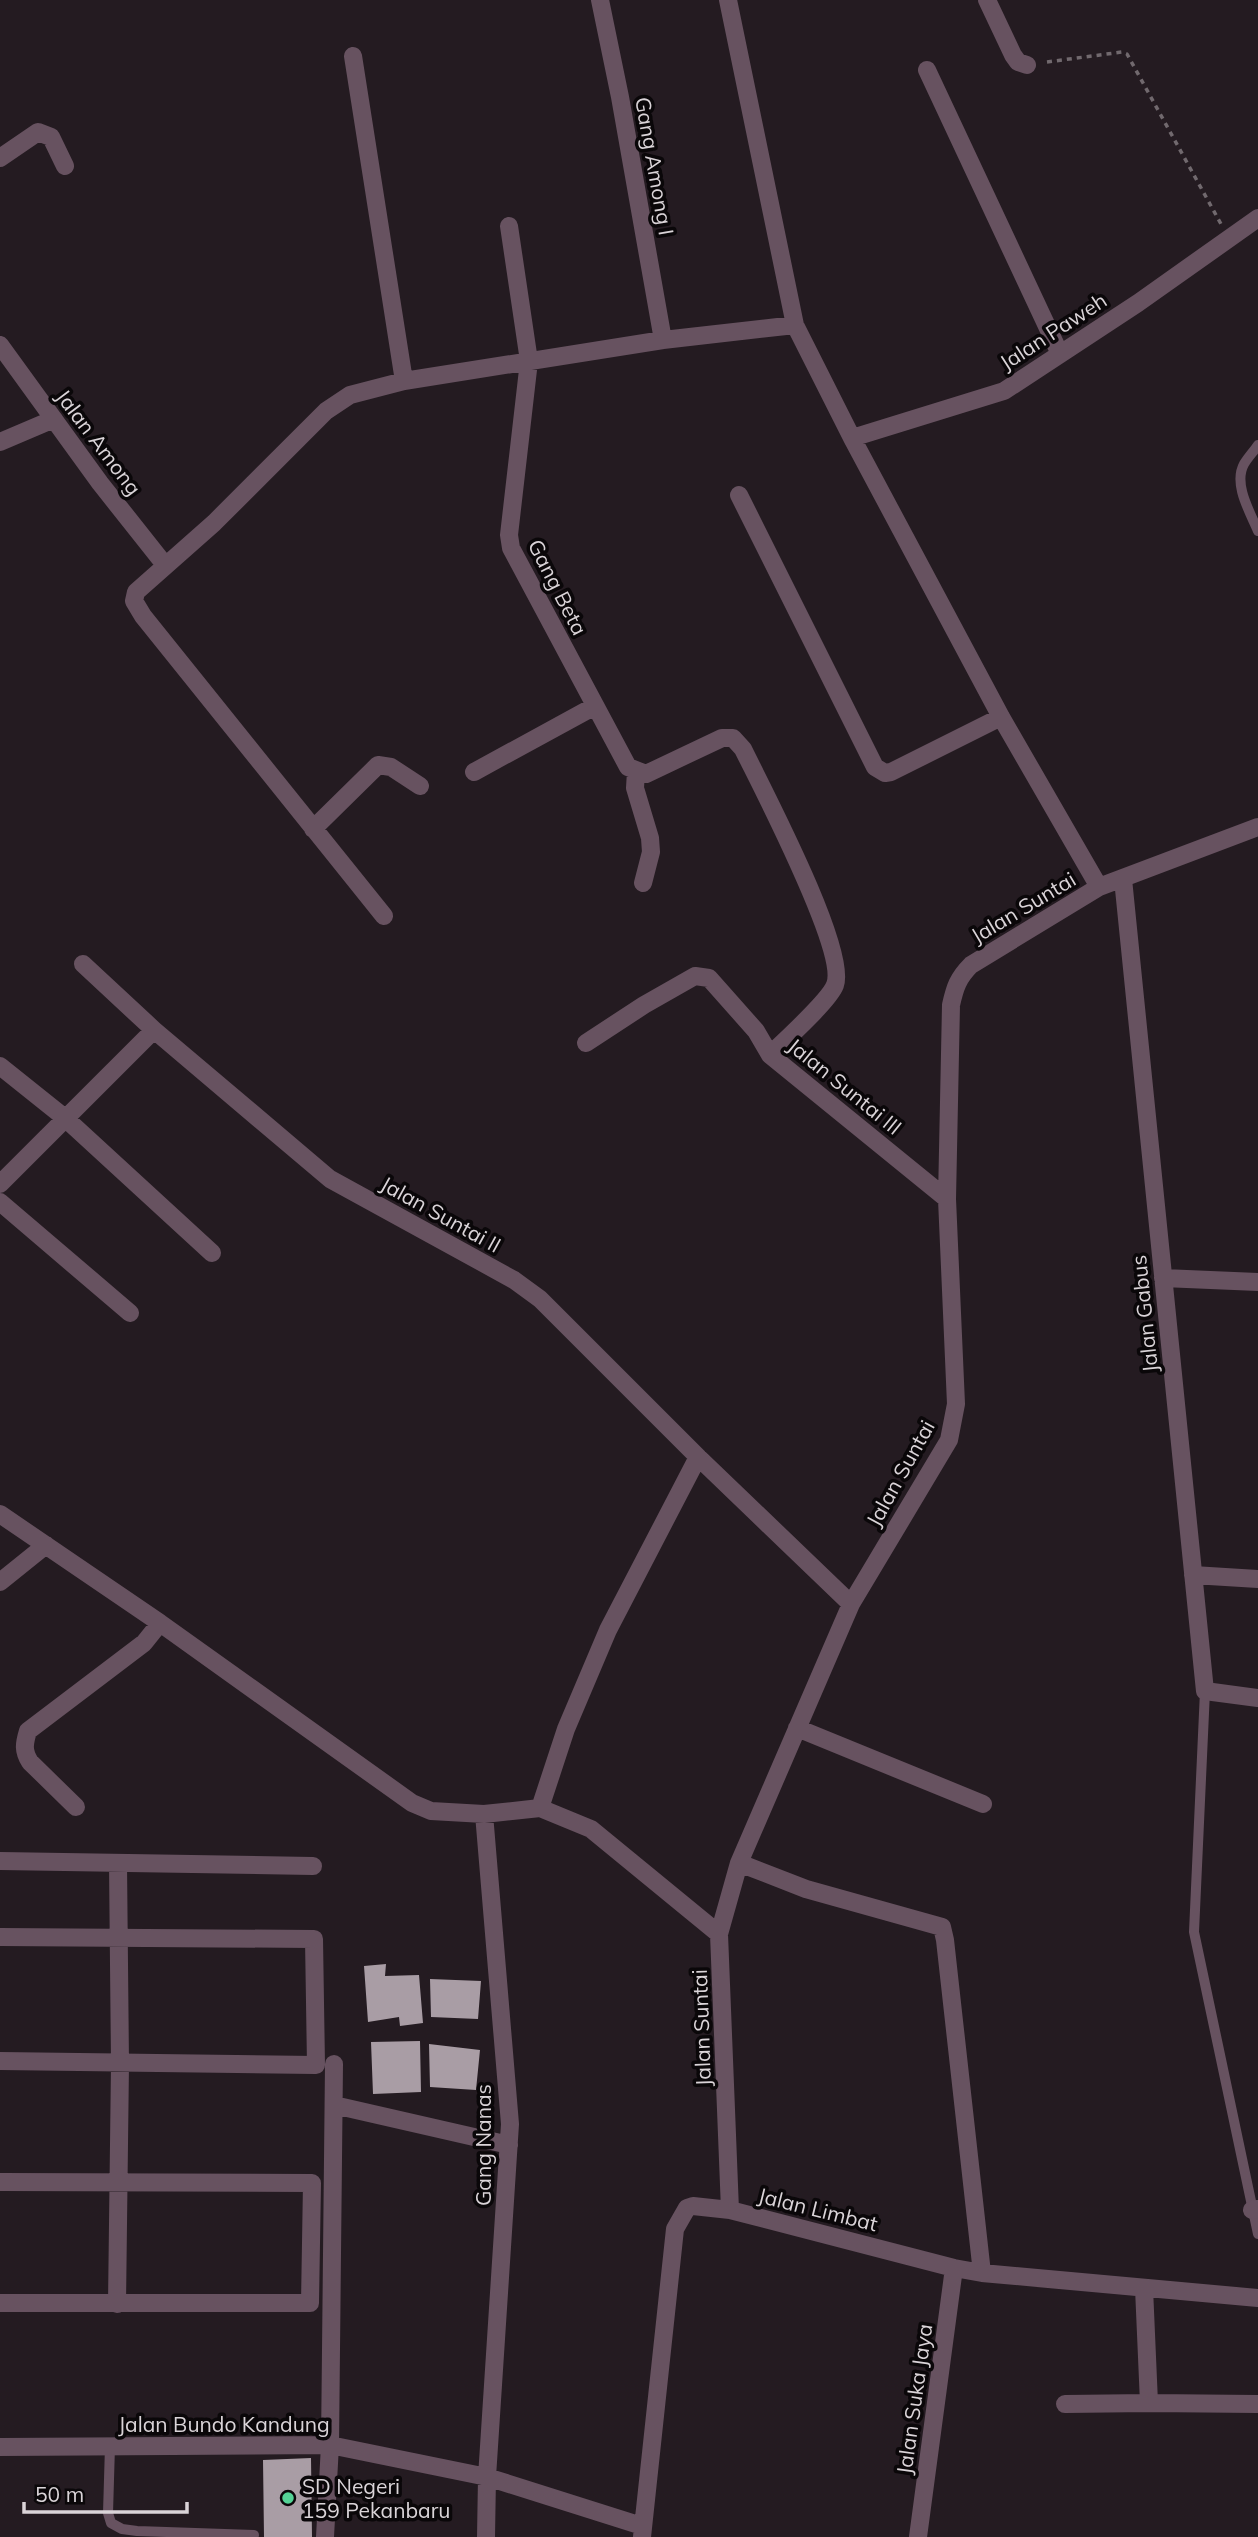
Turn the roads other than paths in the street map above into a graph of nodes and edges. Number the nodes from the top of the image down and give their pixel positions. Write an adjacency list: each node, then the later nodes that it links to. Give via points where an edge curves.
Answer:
1 (600, 0): 12 (street, Gang Among I)
2 (728, 0): 11 (street)
3 (986, 0): 5 (street, via 1013,55)
4 (354, 56): 16 (street)
5 (1027, 65)
6 (927, 70): 14 (street)
7 (0, 158): 8 (street, via 38,132 51,137)
8 (65, 166)
9 (1258, 218): 14 (street, Jalan Paweh)
10 (509, 226): 15 (street, Gang Beta)
11 (795, 325): 12 (street); 18 (street)
12 (663, 340): 15 (street)
13 (0, 345): 17 (street, Jalan Among)
14 (1060, 354): 18 (street, Jalan Paweh, via 1004,391)
15 (529, 361): 16 (street); 24 (street, Gang Beta, via 511,548)
16 (404, 380): 23 (street, via 350,396 326,411 214,523)
17 (54, 419): 19 (street); 23 (street, Jalan Among)
18 (852, 438): 25 (street)
19 (0, 442)
20 (1258, 445): 22 (lane, via 1242,467 1241,480)
21 (739, 495): 25 (street, via 875,767 891,772)
22 (1258, 531)
23 (165, 565): 30 (street, via 136,592 134,601)
24 (595, 706): 26 (street, Gang Beta, via 628,767); 27 (street)
25 (1001, 718): 33 (street)
26 (636, 771): 32 (street, via 635,788 651,852); 38 (street, via 646,774 722,738 733,738 743,749 805,877 834,955 837,976 830,993)
27 (474, 772)
28 (420, 786): 30 (street, via 391,767 378,765)
29 (1258, 827): 31 (street, Jalan Suntai)
30 (313, 829): 34 (street)
31 (1123, 878): 33 (street, Jalan Suntai); 45 (street, Jalan Gabus)
32 (643, 883)
33 (1099, 887): 42 (street, Jalan Suntai, via 971,965 959,978 951,1005)
34 (384, 916)
35 (83, 964): 36 (street, Jalan Suntai II)
36 (154, 1030): 40 (street); 48 (street, Jalan Suntai II, via 330,1179 514,1280 540,1299)
37 (586, 1043): 38 (street, Jalan Suntai III, via 644,1005 702,976 709,978 756,1031)
38 (770, 1055): 42 (street, Jalan Suntai III)
39 (0, 1066): 40 (street)
40 (65, 1118): 41 (street); 44 (street)
41 (0, 1184)
42 (947, 1199): 54 (street, Jalan Suntai, via 954,1422 949,1440)
43 (0, 1202): 47 (street)
44 (212, 1253)
45 (1163, 1278): 46 (street); 51 (street, Jalan Gabus)
46 (1258, 1282)
47 (130, 1313)
48 (698, 1457): 54 (street, Jalan Suntai II); 61 (street, via 608,1630 566,1729)
49 (0, 1514): 50 (street)
50 (46, 1545): 53 (street); 55 (street)
51 (1193, 1575): 52 (street); 56 (street, Jalan Gabus)
52 (1258, 1579)
53 (0, 1582)
54 (851, 1604): 58 (street, Jalan Suntai)
55 (160, 1623): 60 (street, via 144,1643 28,1731 24,1743 30,1762); 62 (street, via 412,1803 431,1811)
56 (1205, 1691): 57 (street); 77 (lane, via 1194,1932)
57 (1258, 1698)
58 (797, 1728): 59 (street); 65 (street, Jalan Suntai)
59 (983, 1804)
60 (76, 1807)
61 (540, 1808): 62 (street); 67 (street, via 591,1829)
62 (484, 1814): 74 (street, Gang Nanas)
63 (0, 1861): 64 (street)
64 (118, 1863): 66 (street); 68 (street)
65 (739, 1863): 67 (street, Jalan Suntai); 81 (street, via 806,1889 942,1927)
66 (313, 1866)
67 (719, 1934): 78 (street, Jalan Suntai)
68 (119, 1936): 69 (street); 71 (street); 71 (street, via 314,1939 316,2065)
69 (0, 1937)
70 (0, 2061): 71 (street)
71 (120, 2064): 76 (street)
72 (334, 2064): 73 (street)
73 (334, 2105): 74 (street); 89 (street)
74 (509, 2145): 92 (street, Gang Nanas)
75 (0, 2182): 76 (street)
76 (119, 2183): 85 (street); 85 (street, via 312,2183 310,2302)
77 (1255, 2209): 79 (lane)
78 (730, 2210): 80 (street, Jalan Limbat); 93 (street, Jalan Limbat, via 687,2208 675,2229)
79 (1258, 2234)
80 (954, 2268): 81 (street, Jalan Limbat); 97 (street, Jalan Suka Jaya)
81 (982, 2273): 82 (street, Jalan Limbat)
82 (1144, 2288): 83 (street, Jalan Limbat); 86 (street)
83 (1258, 2298)
84 (0, 2303): 85 (street)
85 (117, 2304)
86 (1149, 2403): 87 (street); 88 (street)
87 (1065, 2404)
88 (1258, 2404)
89 (330, 2445): 90 (street, Jalan Bundo Kandung); 92 (street, Jalan Bundo Kandung); 95 (street)
90 (110, 2446): 91 (street, Jalan Bundo Kandung); 94 (lane, via 111,2523 137,2531)
91 (0, 2447)
92 (487, 2477): 93 (street, Jalan Bundo Kandung); 96 (street, Gang Nanas)
93 (642, 2532)
94 (254, 2535)
95 (325, 2537)
96 (486, 2537)
97 (918, 2537)

